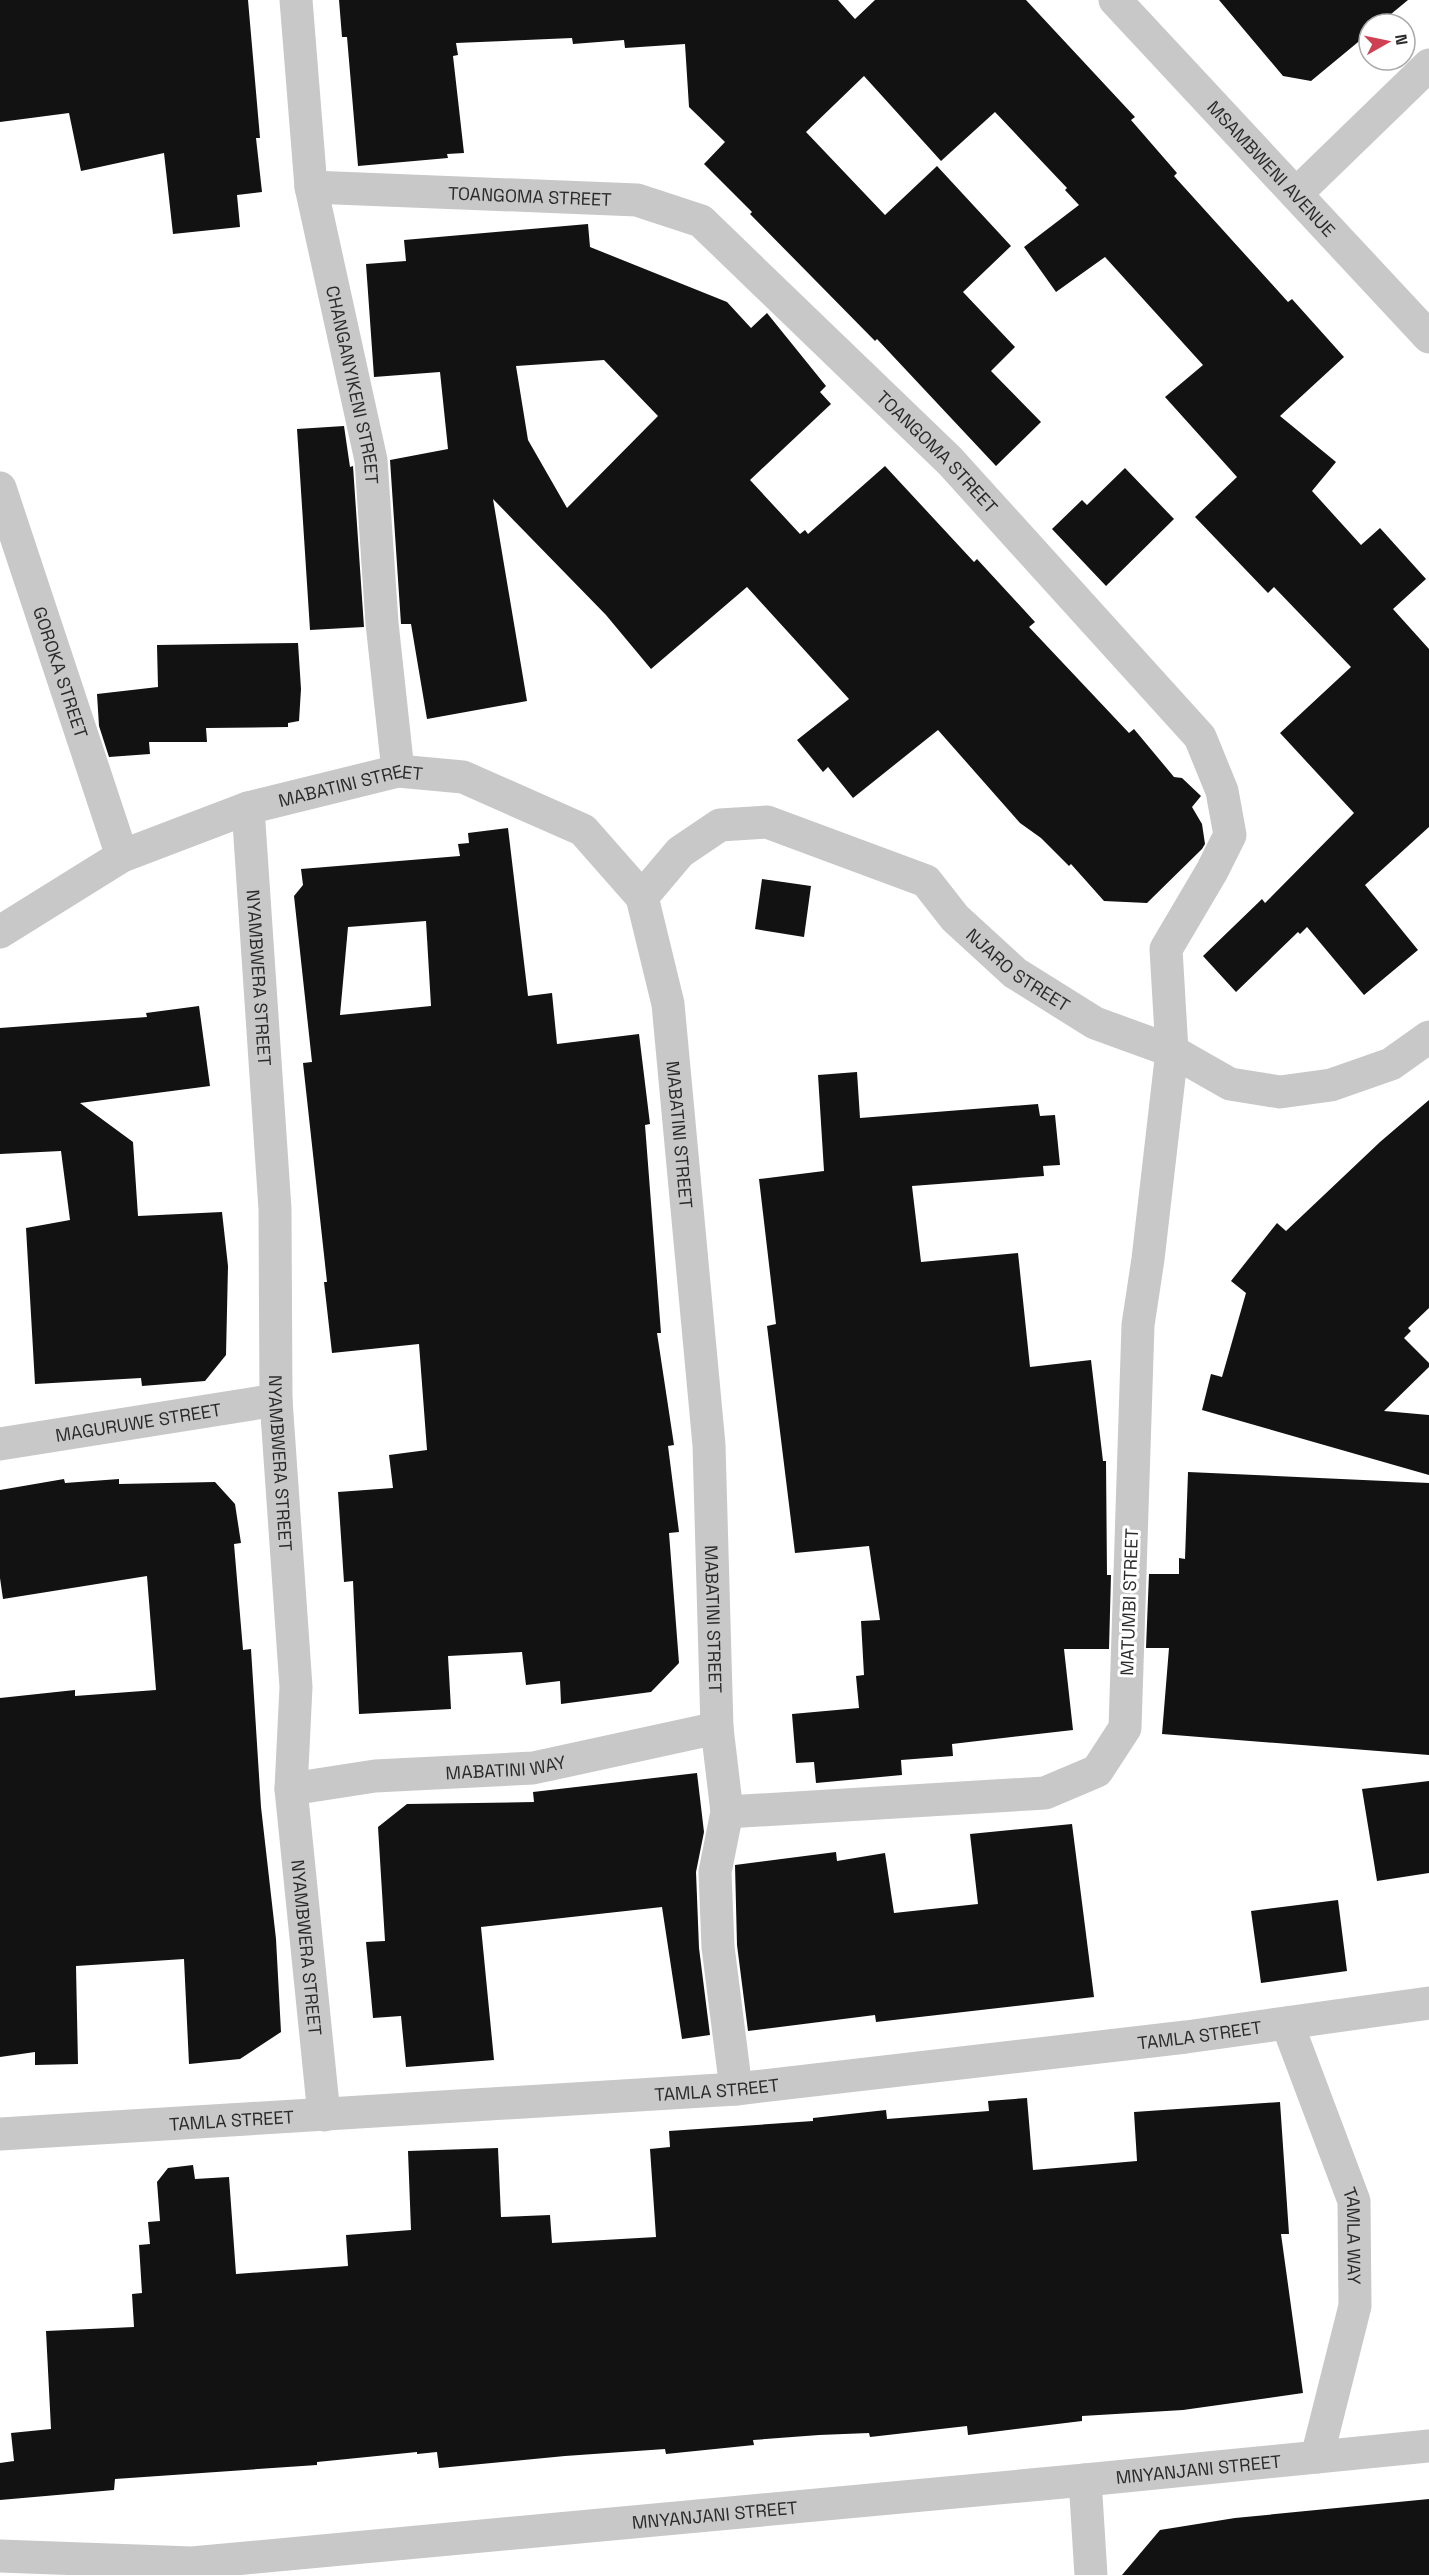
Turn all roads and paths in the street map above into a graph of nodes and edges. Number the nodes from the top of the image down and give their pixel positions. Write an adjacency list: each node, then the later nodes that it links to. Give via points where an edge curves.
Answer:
1 (296, 0): 4 (street, CHANGANYIKENI STREET)
2 (1115, 0): 5 (street, MSAMBWENI AVENUE)
3 (1429, 64): 5 (street)
4 (311, 187): 8 (street, CHANGANYIKENI STREET, via 371,460 382,623); 14 (street, TOANGOMA STREET, via 637,200 701,222 950,461 1200,737 1222,791 1230,835 1166,949)
5 (1296, 194): 6 (street, MSAMBWENI AVENUE)
6 (1429, 337)
7 (0, 488): 10 (street, GOROKA STREET)
8 (398, 771): 9 (street, MABATINI STREET); 11 (street, MABATINI STREET, via 463,777 583,830)
9 (248, 808): 10 (street, MABATINI STREET); 15 (street, NYAMBWERA STREET, via 275,1209)
10 (122, 856): 12 (street, MABATINI STREET)
11 (642, 897): 14 (street, NJARO STREET, via 680,852 720,825 767,822 926,881 955,918 1015,973 1095,1023); 17 (street, MABATINI STREET, via 668,1004 709,1445)
12 (0, 932)
13 (1429, 1037): 14 (street, NJARO STREET, via 1391,1064 1331,1085 1280,1092 1230,1084)
14 (1172, 1051): 19 (street, MATUMBI STREET, via 1138,1325 1125,1728 1097,1771 1046,1793)
15 (276, 1400): 16 (street, MAGURUWE STREET); 18 (street, NYAMBWERA STREET, via 296,1687)
16 (0, 1444)
17 (717, 1728): 18 (street, MABATINI WAY, via 533,1768 375,1776); 19 (street, MABATINI STREET)
18 (291, 1789): 23 (street, NYAMBWERA STREET)
19 (727, 1812): 22 (street, MABATINI STREET, via 715,1872 718,1947)
20 (1429, 2003): 21 (street, TAMLA STREET)
21 (1287, 2023): 22 (street, TAMLA STREET); 26 (street, TAMLA WAY, via 1354,2201 1355,2306)
22 (736, 2089): 23 (street, TAMLA STREET)
23 (324, 2115): 24 (street, TAMLA STREET)
24 (0, 2134)
25 (1429, 2446): 26 (street, MNYANJANI STREET)
26 (1317, 2457): 27 (street, MNYANJANI STREET)
27 (1085, 2480): 29 (street, MNYANJANI STREET); 30 (street)
28 (0, 2556): 29 (street, MNYANJANI STREET)
29 (193, 2569)
30 (1091, 2575)

